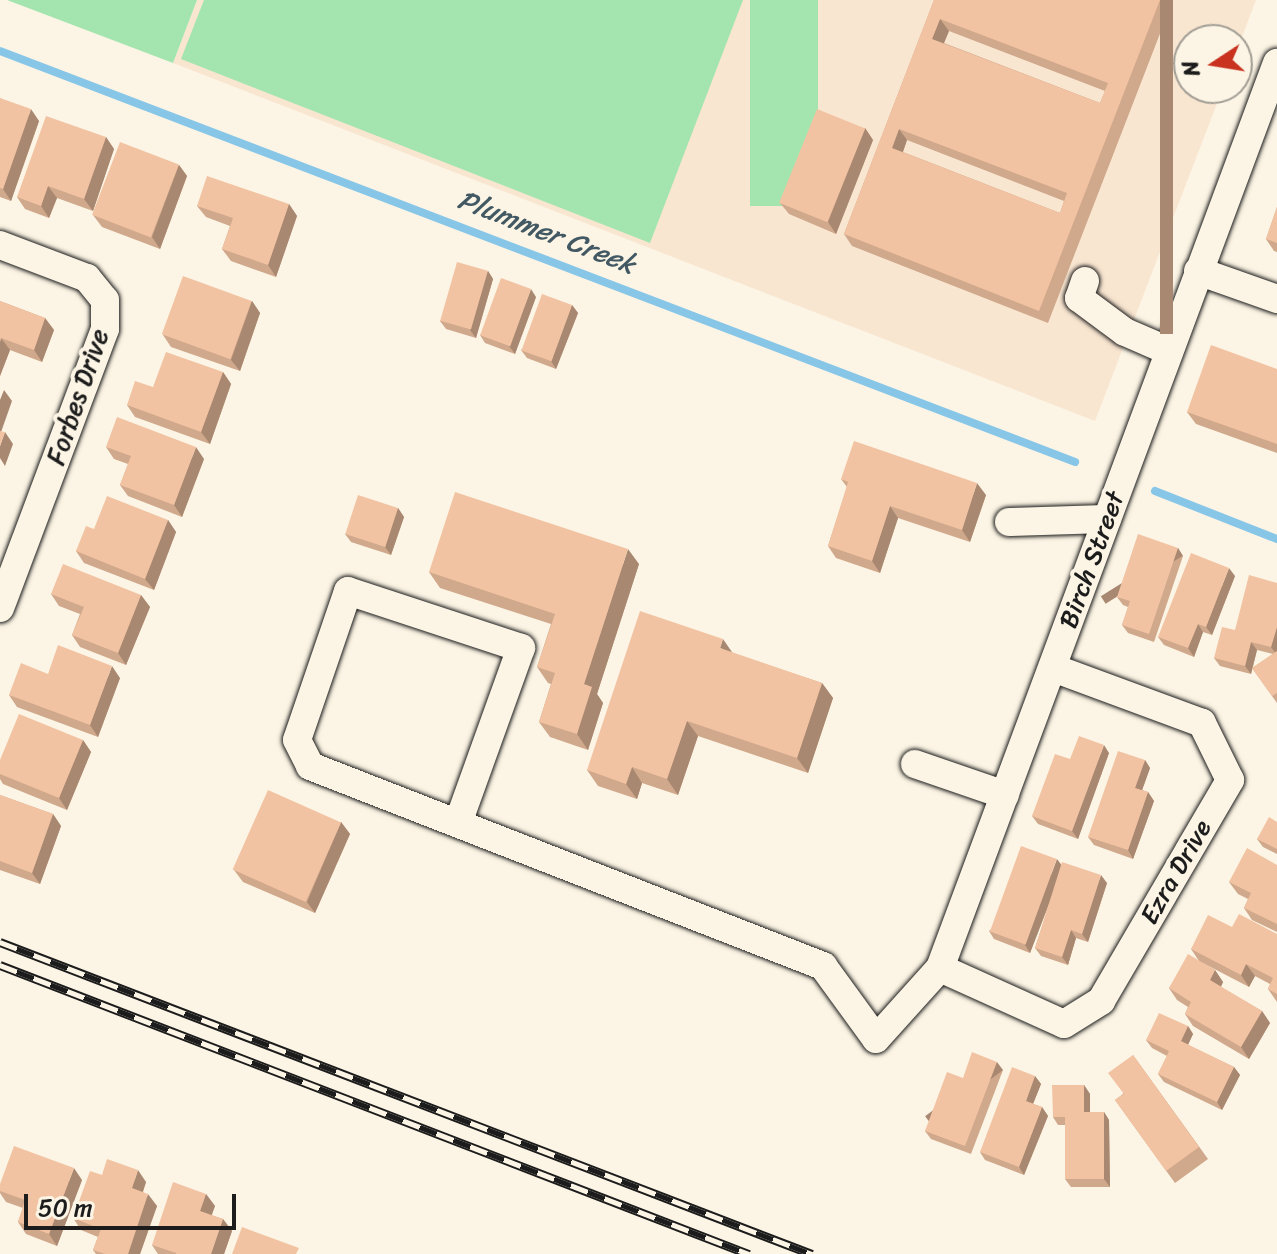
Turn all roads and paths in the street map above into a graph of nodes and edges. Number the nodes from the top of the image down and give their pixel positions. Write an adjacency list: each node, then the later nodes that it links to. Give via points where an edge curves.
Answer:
1 (1277, 63): 3 (street, Birch Street)
2 (0, 245): 9 (street, Forbes Drive, via 87,278 105,300 105,329)
3 (1198, 271): 5 (street); 6 (street, Birch Street)
4 (1085, 281): 6 (street, via 1079,298)
5 (1277, 299)
6 (1169, 351): 7 (street, Birch Street)
7 (1107, 519): 8 (street); 10 (street, Birch Street)
8 (1009, 522)
9 (0, 608)
10 (1053, 668): 12 (street, Birch Street); 14 (street, Ezra Drive, via 1202,723 1230,780 1101,1001 1064,1024)
11 (915, 764): 12 (street)
12 (1005, 795): 14 (street, Birch Street)
13 (458, 823): 13 (street, via 310,766 297,740 348,591 521,648); 14 (street, Birch Street, via 823,966 876,1039)
14 (940, 968)

